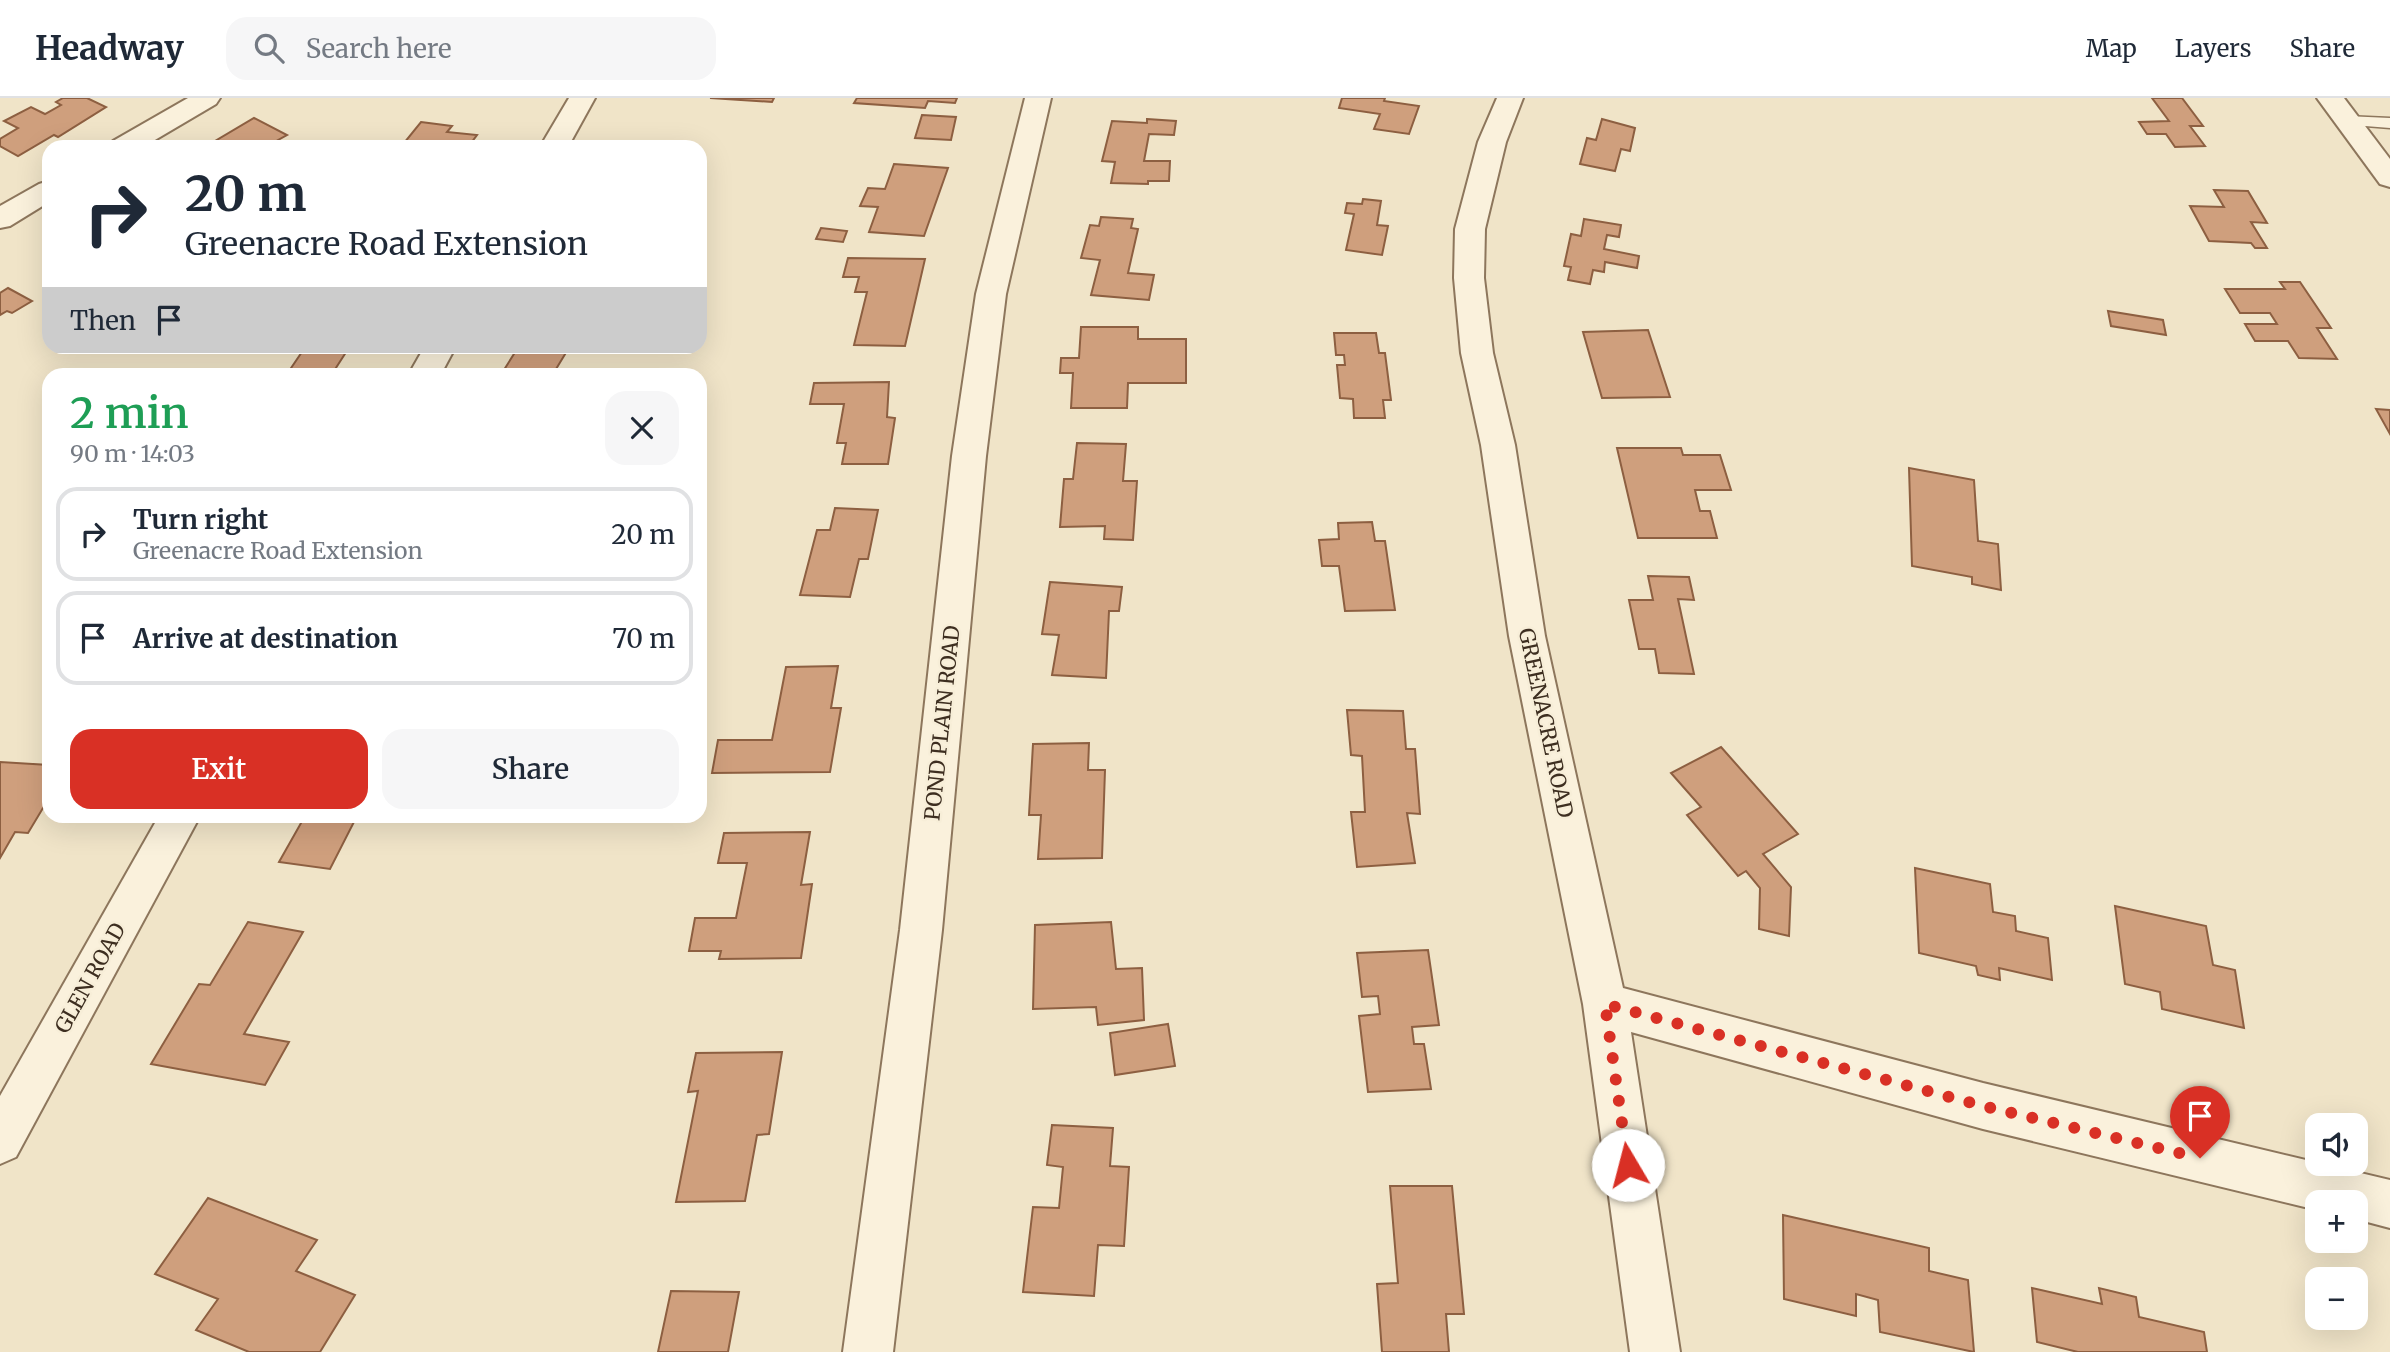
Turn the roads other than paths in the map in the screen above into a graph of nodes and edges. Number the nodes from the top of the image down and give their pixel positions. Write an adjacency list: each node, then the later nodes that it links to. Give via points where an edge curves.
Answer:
1 (207, 98): 8 (street)
2 (582, 98): 9 (street)
3 (1038, 98): 17 (street, POND PLAIN ROAD, via 989,307 969,456 919,943)
4 (1510, 98): 14 (street, GREENACRE ROAD, via 1492,142 1471,229 1469,278 1477,353 1498,445 1528,636)
5 (2330, 98): 6 (street)
6 (2346, 121): 7 (lane); 10 (street)
7 (2390, 124)
8 (134, 140)
9 (558, 140)
10 (2390, 178)
11 (42, 194): 12 (street)
12 (0, 219)
13 (176, 823): 15 (street, GLEN ROAD)
14 (1605, 1004): 16 (street, via 1983,1106); 18 (street, GREENACRE ROAD)
15 (0, 1141)
16 (2390, 1204)
17 (868, 1352)
18 (1655, 1352)

